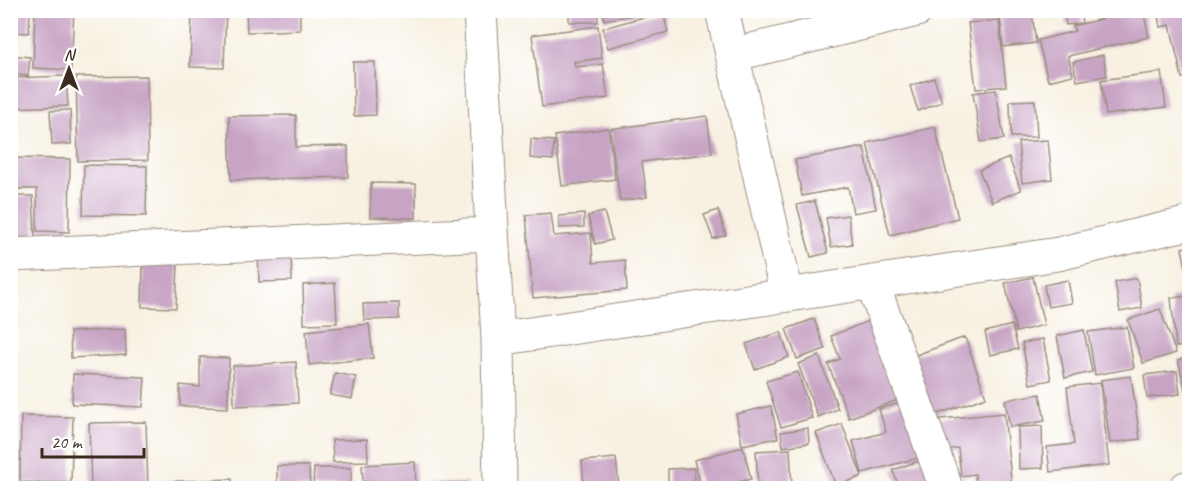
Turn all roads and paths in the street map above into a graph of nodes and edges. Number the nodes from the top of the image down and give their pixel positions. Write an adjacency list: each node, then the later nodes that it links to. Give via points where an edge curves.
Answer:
1 (480, 10): 6 (street)
2 (722, 10): 4 (street)
3 (916, 10): 4 (street)
4 (732, 55): 9 (street)
5 (1190, 223): 8 (street, via 1058,254)
6 (491, 234): 7 (street); 10 (street)
7 (10, 255)
8 (872, 282): 9 (street); 12 (street)
9 (787, 295): 10 (street)
10 (498, 339): 11 (street)
11 (500, 489)
12 (946, 489)

